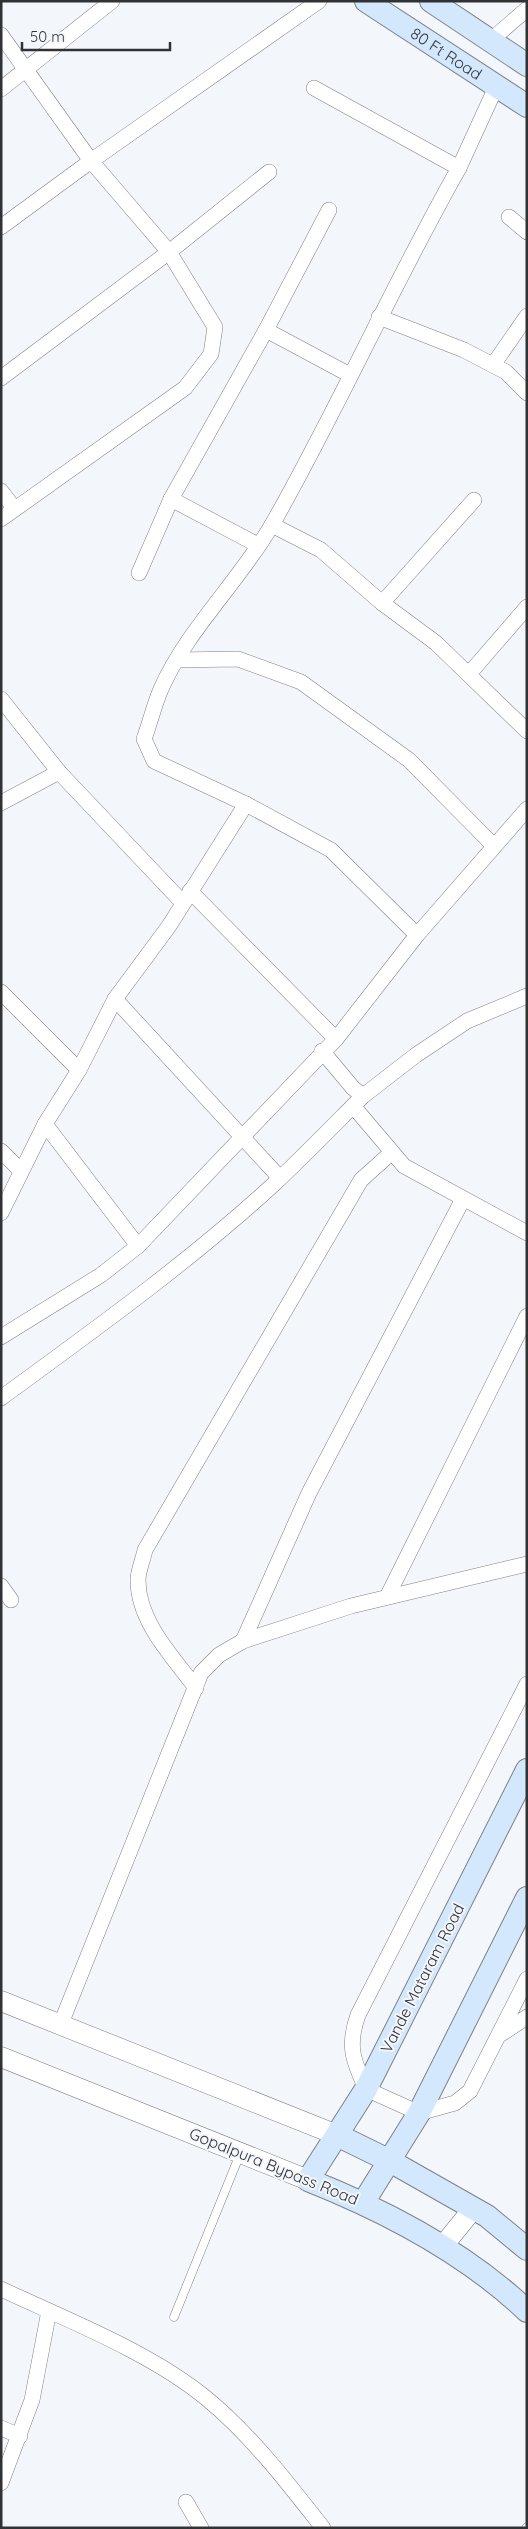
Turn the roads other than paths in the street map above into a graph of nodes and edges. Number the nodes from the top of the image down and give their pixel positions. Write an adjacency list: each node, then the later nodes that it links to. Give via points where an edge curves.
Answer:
1 (112, 1): 9 (street)
2 (320, 1): 14 (street)
3 (366, 1): 10 (main road, 80 Ft Road)
4 (432, 1): 7 (main road)
5 (527, 9): 7 (street)
6 (1, 35): 9 (street)
7 (490, 41): 8 (main road)
8 (527, 65)
9 (27, 71): 12 (street); 14 (street)
10 (496, 86): 13 (main road, 80 Ft Road); 15 (street)
11 (314, 88): 15 (street)
12 (1, 89)
13 (527, 106)
14 (91, 161): 19 (street); 21 (street)
15 (459, 168): 23 (street)
16 (269, 172): 21 (street)
17 (329, 210): 24 (street)
18 (509, 217): 20 (street)
19 (1, 228)
20 (527, 232)
21 (169, 252): 27 (street); 32 (street, via 215,327 211,354 185,388)
22 (527, 316): 25 (street)
23 (379, 317): 25 (street, via 464,350); 26 (street)
24 (266, 330): 26 (street); 30 (street)
25 (493, 365): 28 (street, via 506,372)
26 (350, 375): 34 (street)
27 (1, 378)
28 (527, 393)
29 (1, 491): 32 (street)
30 (171, 499): 35 (street); 36 (street)
31 (474, 500): 37 (street)
32 (14, 508): 33 (street)
33 (1, 518)
34 (272, 525): 35 (street); 37 (street, via 321,550)
35 (258, 546): 39 (street)
36 (139, 573)
37 (382, 603): 40 (street, via 436,643)
38 (527, 607): 40 (street)
39 (176, 660): 45 (street, via 161,689 144,739 154,761); 47 (street, via 238,659 301,682 409,760)
40 (469, 674): 42 (street)
41 (1, 699): 43 (street)
42 (527, 731)
43 (59, 772): 44 (street); 48 (street)
44 (1, 803)
45 (246, 804): 48 (street); 49 (street, via 331,850)
46 (527, 809): 47 (street)
47 (494, 846): 49 (street)
48 (186, 897): 52 (street); 53 (street)
49 (417, 934): 53 (street)
50 (1, 992): 55 (street)
51 (527, 996): 56 (street, via 467,1021 416,1055)
52 (115, 1000): 55 (street); 58 (street)
53 (336, 1039): 54 (street)
54 (322, 1051): 56 (street, via 353,1088); 58 (street, via 273,1108)
55 (79, 1070): 57 (street)
56 (358, 1101): 60 (street); 62 (street)
57 (45, 1124): 61 (street); 66 (street)
58 (241, 1137): 62 (street); 66 (street, via 198,1187)
59 (1, 1151): 61 (street)
60 (391, 1153): 63 (street, via 404,1166); 76 (street, via 361,1180 145,1550 138,1580 141,1603 158,1638)
61 (21, 1171): 64 (street)
62 (280, 1178): 69 (street, via 133,1301)
63 (464, 1199): 65 (street); 74 (street, via 309,1494)
64 (1, 1213)
65 (527, 1233)
66 (138, 1246): 68 (street, via 101,1275)
67 (527, 1316): 72 (street)
68 (1, 1337)
69 (1, 1398)
70 (527, 1564): 72 (street)
71 (1, 1586): 73 (street)
72 (387, 1596): 74 (street)
73 (12, 1600)
74 (243, 1641): 76 (street, via 219,1655 201,1673)
75 (527, 1684): 85 (street, via 358,2015 352,2032 352,2058)
76 (196, 1688): 82 (street)
77 (527, 1770): 85 (main road, Vande Mataram Road)
78 (527, 1898): 86 (main road)
79 (527, 1979): 83 (street)
80 (1, 2001): 82 (street)
81 (527, 2017): 83 (street)
82 (60, 2026): 87 (street)
83 (500, 2034): 86 (street, via 470,2091 456,2103)
84 (1, 2057): 88 (street, Gopalpura Bypass Road)
85 (366, 2089): 86 (street); 87 (main road, Vande Mataram Road)
86 (419, 2113): 89 (main road)
87 (337, 2135): 89 (main road); 90 (main road, Vande Mataram Road)
88 (240, 2153): 90 (street, Gopalpura Bypass Road); 98 (lane)
89 (390, 2160): 91 (main road); 92 (main road)
90 (308, 2180): 91 (main road, Gopalpura Bypass Road)
91 (363, 2202): 93 (main road, Gopalpura Bypass Road)
92 (473, 2208): 93 (street); 94 (main road)
93 (442, 2247): 97 (main road, Gopalpura Bypass Road)
94 (527, 2249)
95 (1, 2289): 96 (street)
96 (49, 2311): 100 (street, via 32,2400); 104 (street, via 150,2360 206,2398 263,2453)
97 (527, 2311)
98 (174, 2317)
99 (1, 2428): 100 (street)
100 (20, 2436): 101 (street)
101 (1, 2483)
102 (186, 2502): 103 (street)
103 (201, 2528)
104 (324, 2528)

